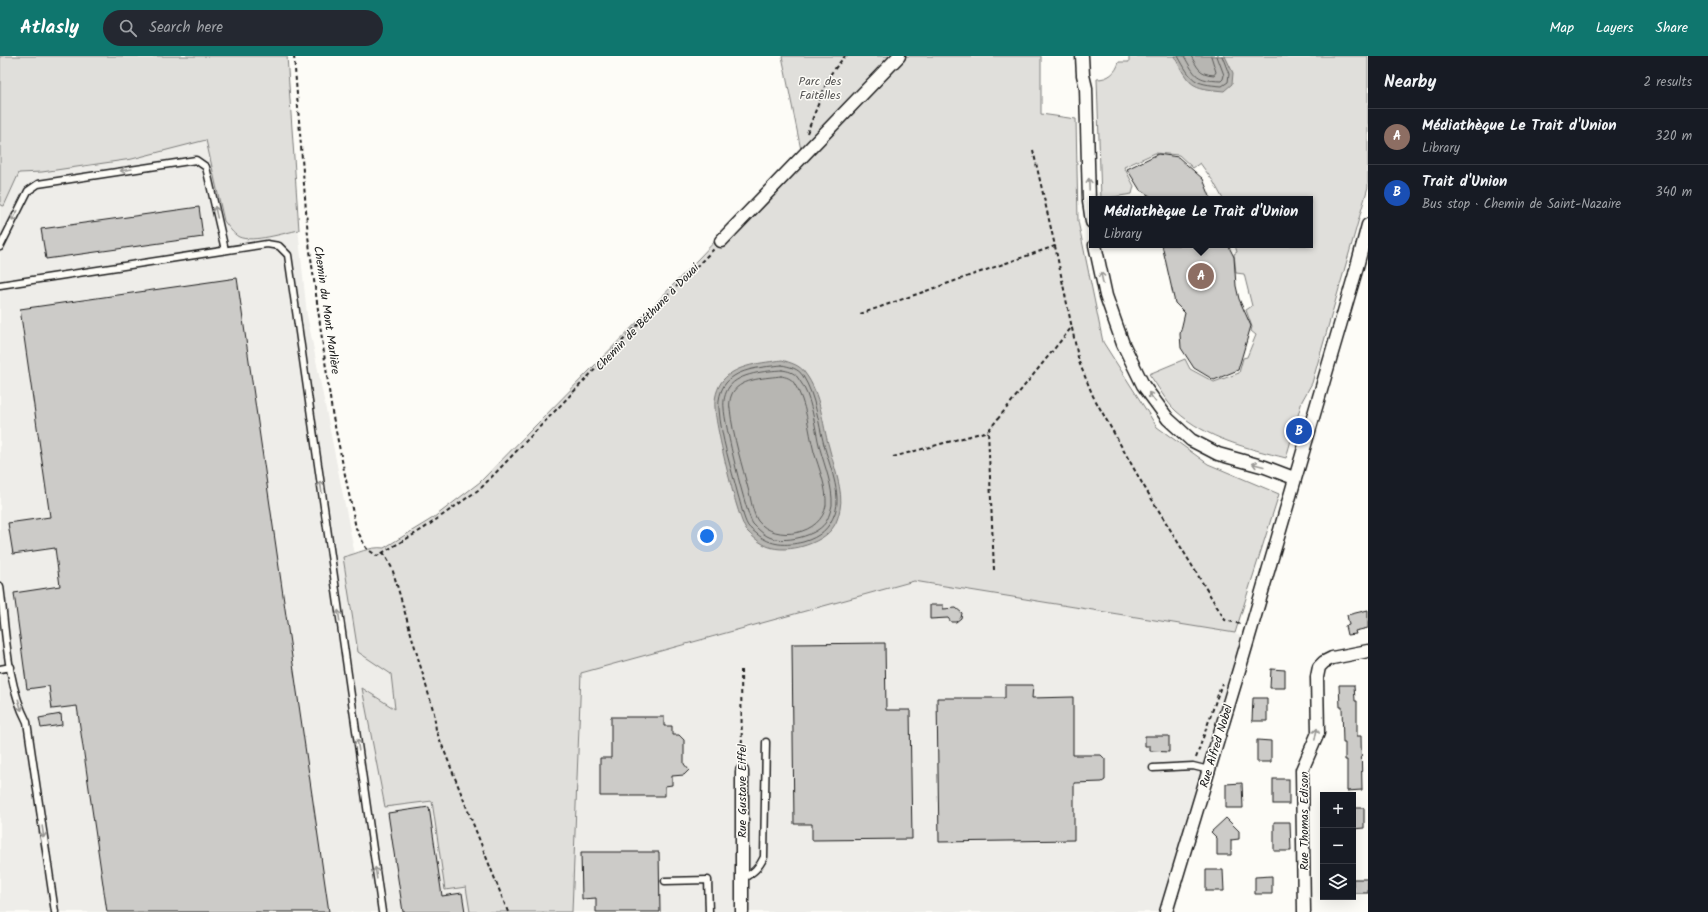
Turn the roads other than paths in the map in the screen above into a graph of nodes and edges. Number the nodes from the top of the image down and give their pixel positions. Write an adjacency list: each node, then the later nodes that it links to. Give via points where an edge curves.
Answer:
1 (899, 56): 5 (street)
2 (1082, 56): 3 (street, one-way to 2, via 1086,88)
3 (1089, 201)
4 (1368, 225): 10 (street, Rue Alfred Nobel)
5 (722, 241)
6 (0, 247): 8 (lane, one-way to 6, via 206,167 196,160 38,184 28,191)
7 (1096, 248): 10 (street, one-way to 7, via 1218,454 1191,440 1168,419 1143,385 1123,344 1106,296)
8 (225, 250): 9 (lane); 22 (lane, one-way to 8, via 288,255 279,246 267,244)
9 (0, 284)
10 (1294, 478): 17 (street, Rue Alfred Nobel)
11 (0, 586): 13 (lane)
12 (1368, 651): 26 (street, Rue Thomas Edison, one-way to 12, via 1302,770 1318,733 1319,667 1332,658)
13 (11, 667): 14 (lane); 21 (lane, one-way to 21, via 20,708 27,722)
14 (0, 669)
15 (766, 742): 19 (lane, via 764,857 759,867)
16 (1153, 768): 17 (lane, via 1193,766)
17 (1209, 770): 25 (street, Rue Alfred Nobel)
18 (742, 771): 19 (street, Rue Gustave Eiffel)
19 (742, 878): 24 (street, Rue Gustave Eiffel)
20 (665, 880): 23 (lane, via 708,880)
21 (55, 912)
22 (382, 912)
23 (709, 912)
24 (742, 912)
25 (1166, 912)
26 (1304, 912)

